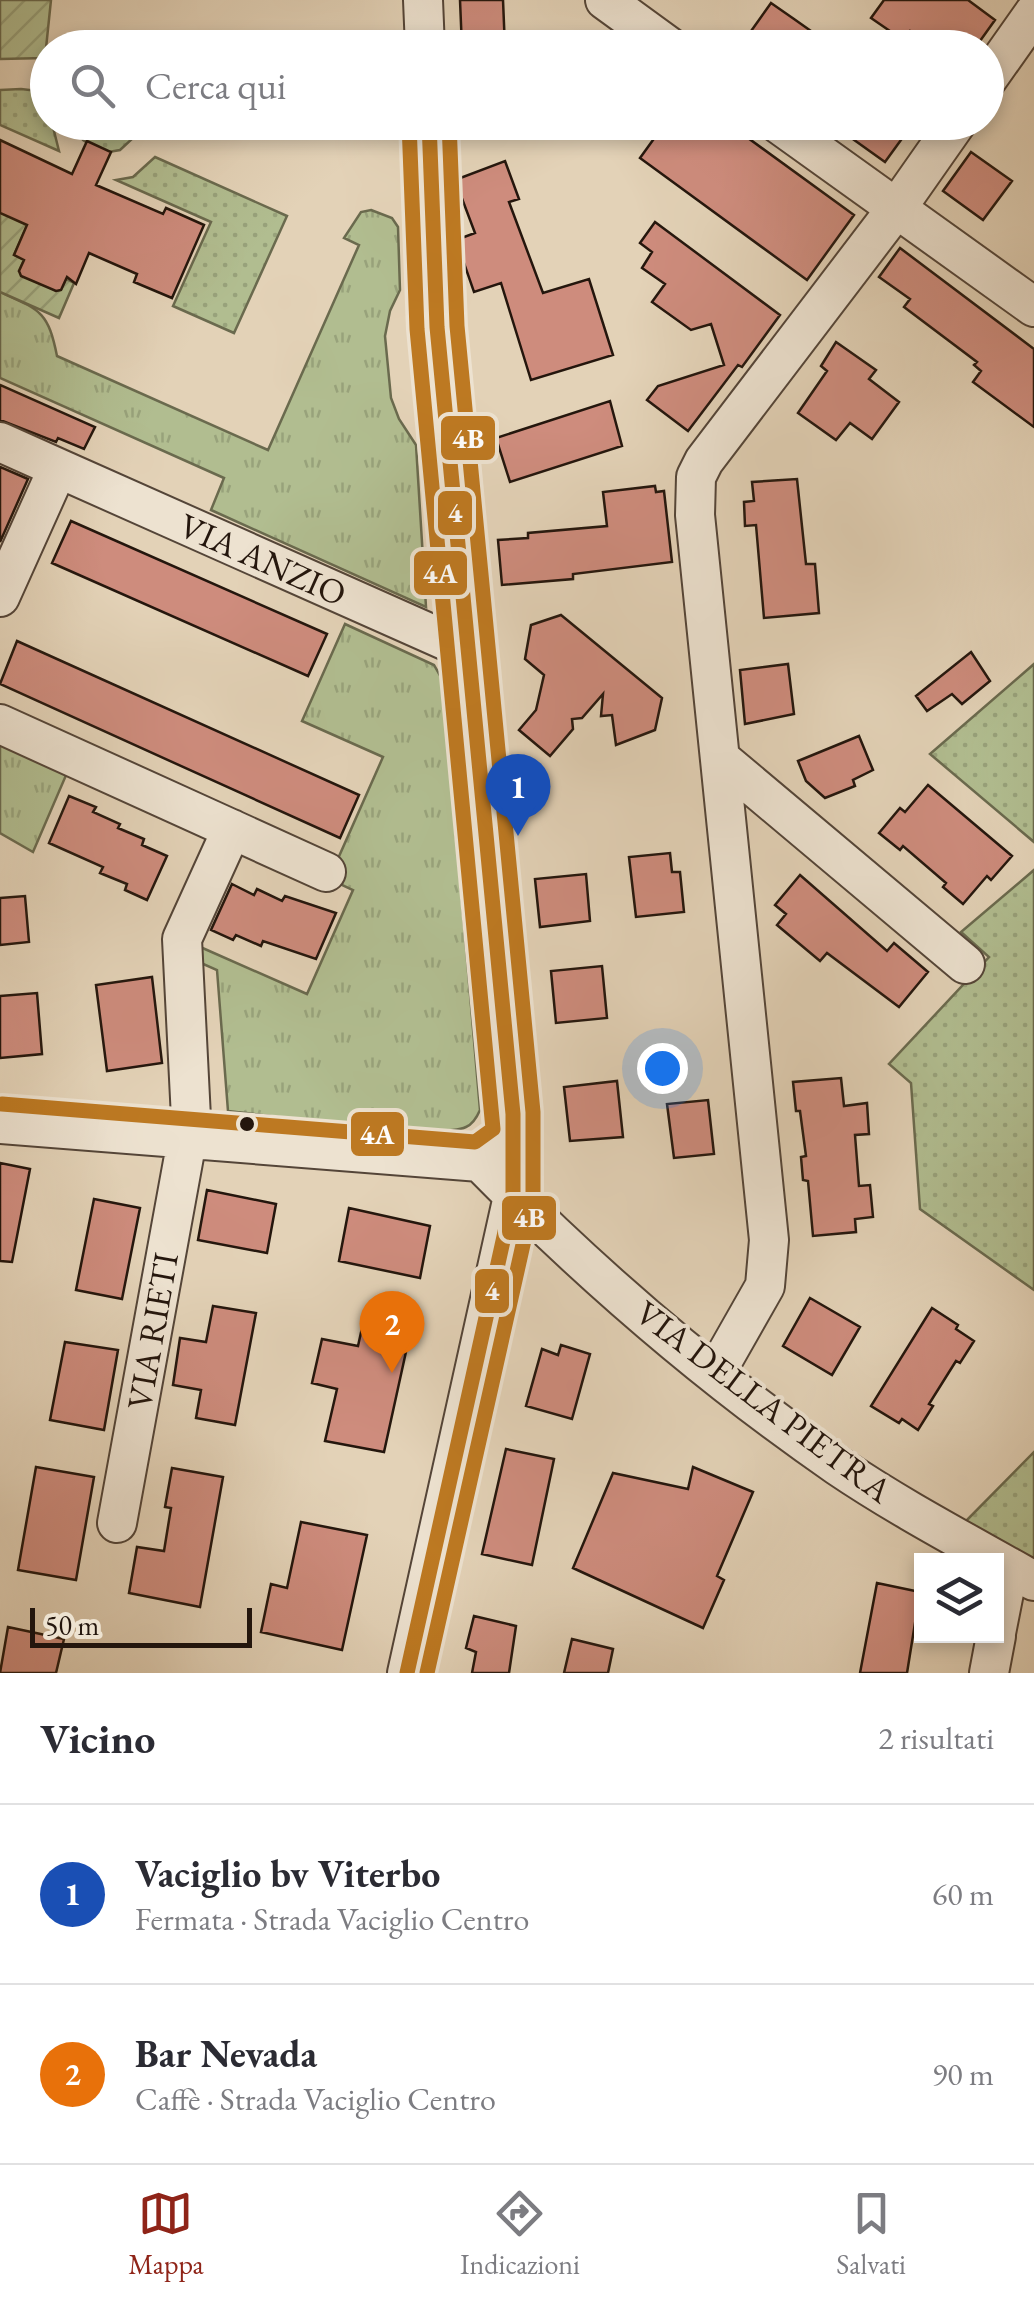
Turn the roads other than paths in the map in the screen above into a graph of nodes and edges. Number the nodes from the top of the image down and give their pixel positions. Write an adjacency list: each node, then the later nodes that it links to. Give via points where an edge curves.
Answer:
1 (423, 0): 5 (street)
2 (605, 0): 6 (street)
3 (1020, 0): 4 (street)
4 (1034, 12): 7 (street)
5 (425, 30)
6 (646, 30)
7 (1004, 55)
8 (429, 140): 16 (street)
9 (801, 140): 11 (street)
10 (944, 140): 11 (street)
11 (896, 208): 12 (street); 18 (street, via 696,477)
12 (1034, 307)
13 (0, 442): 14 (street, VIA ANZIO)
14 (58, 468): 15 (street); 16 (street, VIA ANZIO)
15 (0, 597)
16 (467, 650): 24 (street)
17 (0, 724): 19 (street)
18 (720, 758): 21 (street); 27 (street, via 769,1261 765,1286)
19 (232, 829): 20 (street); 23 (street, VIA RIETI, via 182,939)
20 (326, 872)
21 (965, 964)
22 (0, 1124): 23 (street)
23 (187, 1138): 25 (street); 28 (street, VIA RIETI)
24 (513, 1140): 25 (street); 26 (street)
25 (480, 1162): 26 (street, VIA DELLA PIETRA)
26 (513, 1196): 27 (street, VIA DELLA PIETRA); 32 (street)
27 (715, 1374): 29 (street, VIA DELLA PIETRA, via 840,1467)
28 (117, 1523)
29 (1021, 1574): 30 (street)
30 (1004, 1615)
31 (994, 1643): 33 (street)
32 (407, 1673)
33 (989, 1673)

